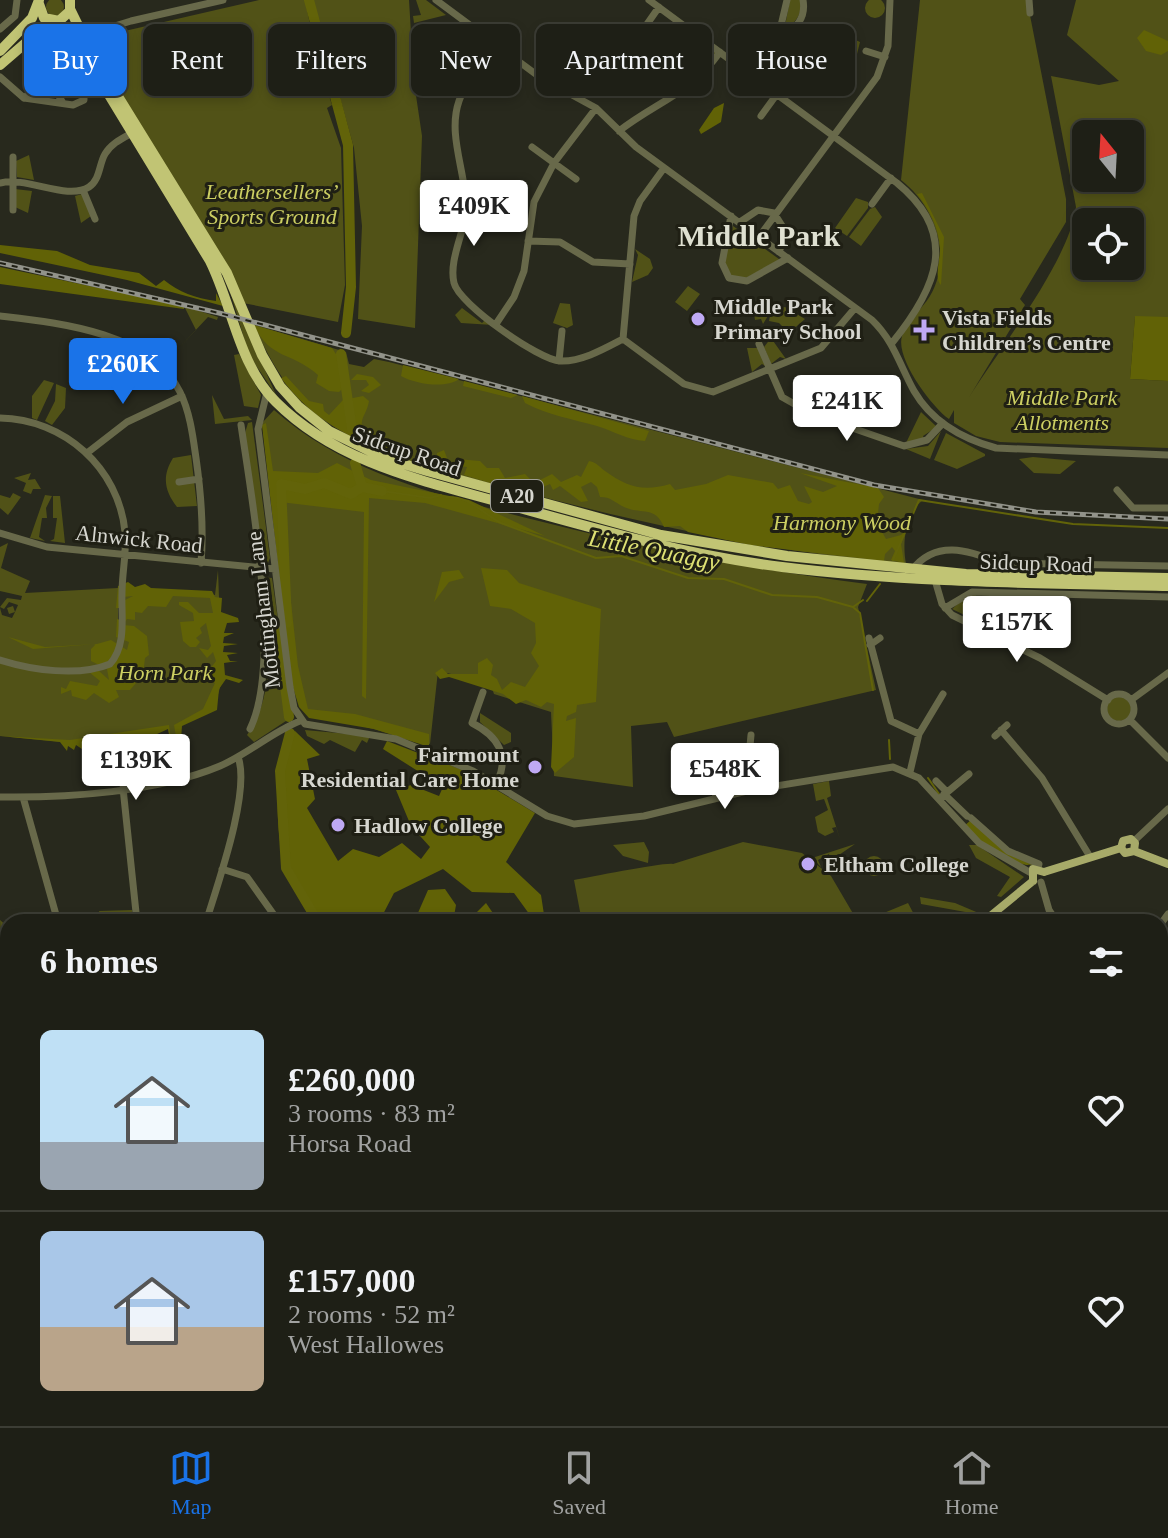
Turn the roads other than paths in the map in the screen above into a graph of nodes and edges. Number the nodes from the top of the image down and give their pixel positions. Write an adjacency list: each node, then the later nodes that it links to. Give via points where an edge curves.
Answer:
1 (17, 0): 20 (street, via 15,16)
2 (223, 0): 15 (street)
3 (436, 0): 16 (street)
4 (649, 0): 11 (street)
5 (787, 0): 18 (street)
6 (803, 0): 19 (street)
7 (890, 0): 24 (street)
8 (1029, 0): 12 (street)
9 (39, 2): 13 (highway, Sidcup Road, via 41,14); 21 (highway, via 32,18)
10 (71, 4): 13 (highway, via 64,19); 14 (highway, Sidcup Road / A20)
11 (659, 7): 17 (street); 23 (street)
12 (1030, 13)
13 (53, 21): 26 (highway); 39 (highway, Sidcup Road / A20, via 75,39)
14 (78, 24)
15 (121, 24)
16 (468, 24)
17 (647, 24)
18 (781, 24)
19 (798, 24)
20 (0, 29)
21 (0, 51)
22 (866, 51): 24 (street)
23 (720, 52): 25 (street); 38 (street, via 690,87)
24 (885, 57): 40 (street, via 870,88)
25 (728, 58)
26 (0, 65)
27 (0, 77): 34 (street)
28 (84, 96): 35 (street, via 80,103)
29 (119, 96): 68 (highway, Sidcup Road / A20, via 227,273)
30 (462, 96): 63 (street, via 455,124 465,216 454,284)
31 (574, 96): 36 (street)
32 (776, 96): 37 (street)
33 (780, 96): 40 (street)
34 (24, 98): 35 (street); 35 (street, via 48,78)
35 (63, 103)
36 (596, 108): 38 (street); 43 (street)
37 (761, 116)
38 (619, 131): 44 (street)
39 (130, 134): 49 (street, via 111,147 98,176); 71 (highway, Sidcup Road / A20, via 210,261 248,361)
40 (834, 136): 45 (street); 52 (street)
41 (532, 147): 43 (street)
42 (13, 157): 47 (street)
43 (554, 163): 46 (street); 57 (street, via 534,202)
44 (664, 168): 53 (street); 60 (street, via 636,208)
45 (891, 178): 50 (street); 66 (street, via 922,208 936,251 928,291)
46 (576, 179)
47 (13, 181): 48 (street); 49 (street); 51 (street)
48 (0, 183)
49 (83, 190): 54 (street)
50 (872, 204)
51 (13, 210)
52 (776, 215): 55 (street, via 758,210); 56 (street); 58 (street, via 786,232)
53 (731, 216): 55 (street); 59 (street, via 722,263 729,278 747,281)
54 (95, 219)
55 (740, 222): 56 (street)
56 (759, 237): 58 (street)
57 (528, 241): 60 (street, via 560,242 593,262); 63 (street, via 514,297)
58 (779, 252): 59 (street)
59 (788, 258): 61 (street)
60 (630, 264): 65 (street)
61 (855, 308): 66 (street); 70 (street, via 821,348)
62 (0, 316): 72 (street, via 74,328 138,349 160,365)
63 (496, 324): 69 (street, via 541,356)
64 (562, 331): 69 (street)
65 (623, 339): 69 (street, via 579,359); 70 (street, via 684,384 704,392)
66 (892, 343): 78 (street, via 915,392)
67 (759, 344): 70 (street)
68 (262, 355): 74 (highway); 92 (highway, Sidcup Road / A20, via 283,389 309,416 384,458 694,542)
69 (559, 361)
70 (770, 370): 77 (street, via 787,402)
71 (267, 392): 74 (highway, Sidcup Road / A20); 75 (street, Mottingham Lane)
72 (182, 396): 80 (street, via 127,422); 82 (street)
73 (848, 397): 77 (street)
74 (276, 401): 75 (street); 94 (highway, Sidcup Road / A20, via 301,425 367,461 586,526 779,566)
75 (260, 416): 91 (street, Mottingham Lane)
76 (0, 418): 80 (street, via 53,430)
77 (839, 423): 78 (street, via 904,446 927,440)
78 (943, 423): 81 (street, via 976,443 996,448)
79 (241, 425): 90 (street, Mottingham Lane)
80 (87, 453): 87 (street, via 120,505)
81 (1168, 455)
82 (199, 479): 83 (street); 88 (street)
83 (179, 482)
84 (1117, 490): 85 (street, via 1133,508)
85 (1168, 508)
86 (0, 533): 87 (street, Alnwick Road, via 47,547)
87 (125, 556): 88 (street, Alnwick Road); 99 (street, via 116,657 100,668 63,670)
88 (201, 563): 90 (street, Alnwick Road)
89 (1168, 566): 92 (street, Sidcup Road, via 998,563 947,548 920,560)
90 (260, 569): 91 (street, Alnwick Road); 107 (street, Mottingham Lane, via 265,676)
91 (275, 569): 106 (street, Mottingham Lane, via 290,687)
92 (912, 570): 93 (highway, Sidcup Road / A20)
93 (1168, 578)
94 (935, 580): 95 (highway, Sidcup Road / A20); 97 (street)
95 (1168, 586)
96 (1168, 597): 97 (street, Sidcup Road, via 972,592)
97 (945, 608): 103 (street)
98 (880, 638): 109 (street, via 870,641 891,721)
99 (0, 660)
100 (1168, 673): 104 (street)
101 (483, 692): 116 (street, via 472,723 487,731 502,751 504,767)
102 (943, 694): 109 (street)
103 (1108, 700): 104 (street, via 1122,694); 105 (street, via 1104,710 1109,720)
104 (1131, 700): 105 (street)
105 (1130, 720): 112 (street)
106 (300, 721): 111 (street); 116 (street, via 396,739)
107 (250, 729)
108 (1001, 730): 127 (street, via 1042,778)
109 (919, 734): 113 (street)
110 (751, 735): 117 (street, via 750,746 709,760)
111 (238, 757): 118 (street, via 188,776); 129 (street, via 237,804)
112 (1168, 758)
113 (910, 772): 119 (street); 122 (street, via 880,767)
114 (969, 774): 119 (street)
115 (741, 778): 117 (street)
116 (497, 782): 122 (street, via 548,816 574,824 644,816)
117 (714, 787): 122 (street)
118 (123, 788): 121 (street); 132 (street)
119 (941, 790): 130 (street, via 979,843); 130 (street, via 1008,851 1039,864)
120 (0, 797): 121 (street)
121 (23, 797): 131 (street)
122 (716, 797)
123 (1168, 809): 124 (street)
124 (1134, 841): 125 (main road, via 1125,840); 126 (main road)
125 (1121, 848): 126 (main road); 127 (main road)
126 (1134, 851): 128 (main road)
127 (1089, 855): 130 (main road)
128 (1168, 864)
129 (222, 869): 133 (street); 134 (street, via 249,880)
130 (1037, 875): 135 (main road); 136 (street)
131 (56, 914)
132 (136, 914)
133 (208, 914)
134 (273, 914)
135 (992, 914)
136 (1052, 914)

